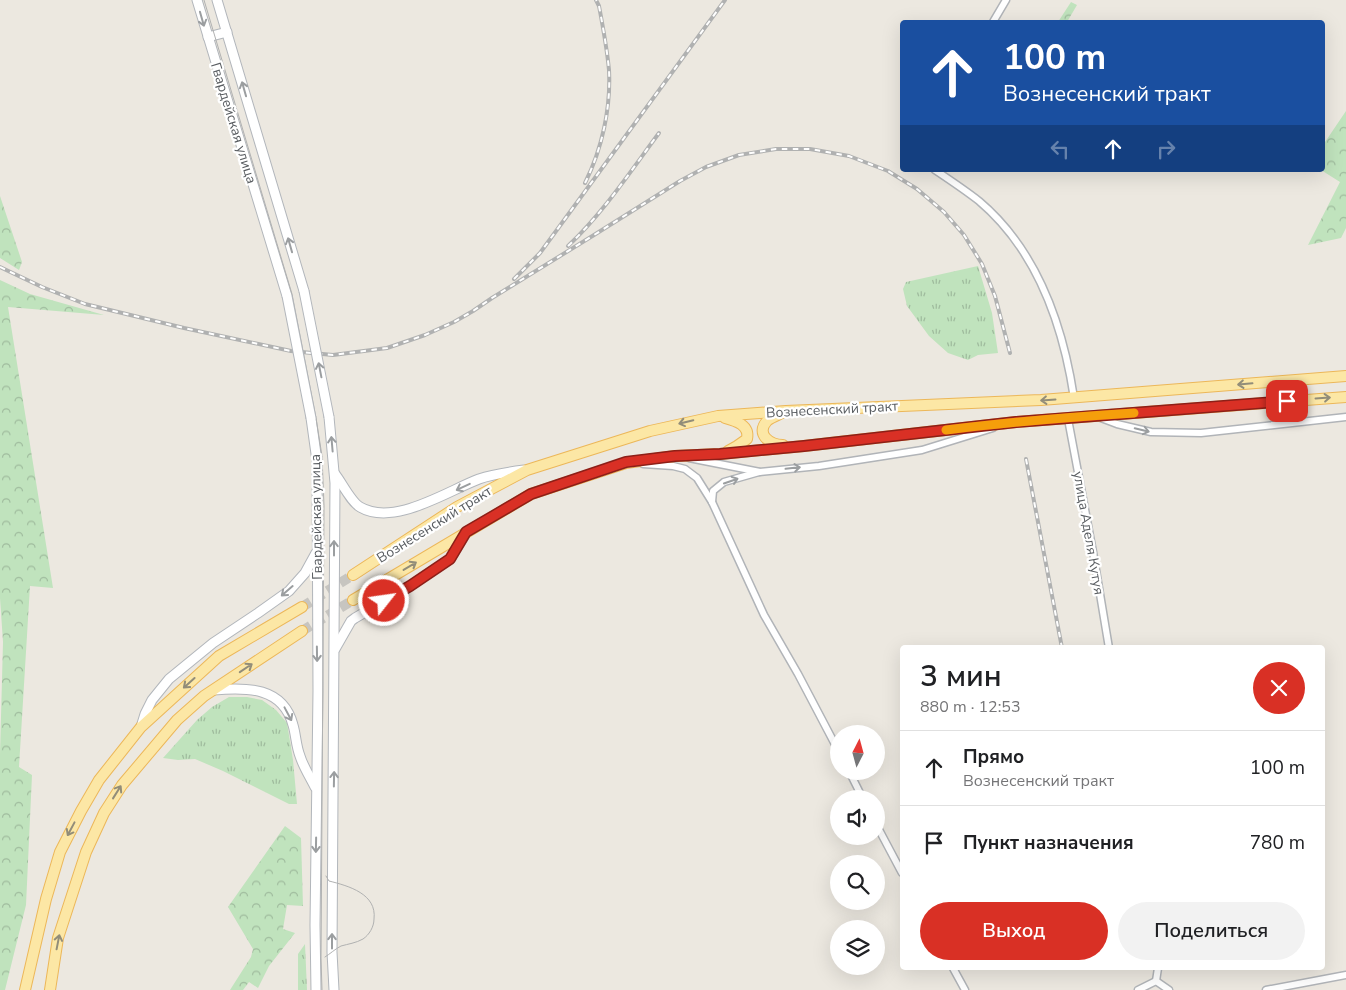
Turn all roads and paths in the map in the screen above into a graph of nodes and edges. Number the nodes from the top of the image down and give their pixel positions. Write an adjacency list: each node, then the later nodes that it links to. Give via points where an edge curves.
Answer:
1 (197, 0): 6 (main road, Гвардейская улица, one-way to 6)
2 (217, 0): 5 (main road, Гвардейская улица)
3 (1006, 0): 4 (street)
4 (994, 20)
5 (227, 32): 6 (main road); 22 (main road, Гвардейская улица, one-way to 5, bridge, via 329,417 304,292)
6 (208, 38): 26 (main road, Гвардейская улица, bridge, via 287,296 317,461)
7 (938, 172): 10 (street, via 994,215 1032,265 1055,318)
8 (1346, 376): 10 (main road, Вознесенский тракт, one-way to 10)
9 (1346, 397): 13 (main road, Вознесенский тракт, one-way to 9)
10 (1074, 398): 11 (main road, Вознесенский тракт, one-way to 11)
11 (786, 411): 12 (main road, Вознесенский тракт); 17 (main road, via 767,421 763,436 776,445)
12 (718, 416): 18 (main road, via 738,422 748,434 747,439); 21 (main road, Вознесенский тракт, one-way to 21, via 650,431)
13 (1095, 416): 14 (main road, Вознесенский тракт); 15 (street, one-way to 15, via 1151,432 1201,433)
14 (1068, 418): 16 (main road, Вознесенский тракт); 31 (street, улица Аделя Кутуя)
15 (1346, 418)
16 (1016, 422): 17 (main road, Вознесенский тракт); 23 (street, one-way to 16, via 922,450)
17 (804, 446): 18 (main road, Вознесенский тракт)
18 (720, 454): 19 (main road, Вознесенский тракт)
19 (675, 456): 20 (main road, Вознесенский тракт); 23 (street)
20 (626, 462): 24 (street, via 685,470 697,478); 25 (main road, Вознесенский тракт, via 531,494)
21 (527, 470): 22 (main road, one-way to 22, via 496,474 435,500 394,513 379,514 359,506); 27 (main road, Вознесенский тракт, via 457,507)
22 (334, 472): 32 (main road, Гвардейская улица, one-way to 22)
23 (760, 472): 24 (street, one-way to 23, via 713,491 724,482)
24 (712, 502): 35 (street, via 764,615)
25 (466, 532): 28 (main road, Вознесенский тракт, one-way to 25); 32 (main road, via 450,559 351,621)
26 (316, 552): 34 (main road, one-way to 34, via 305,573 289,591 213,643 169,679 152,700); 36 (main road, Гвардейская улица, one-way to 36)
27 (353, 575)
28 (353, 600)
29 (302, 607): 34 (main road, one-way to 34, via 219,656)
30 (302, 631): 33 (main road, one-way to 30)
31 (1108, 645)
32 (335, 649): 46 (main road, Гвардейская улица, one-way to 32)
33 (214, 690): 36 (main road, one-way to 36, via 252,689 277,699 287,709 300,756); 44 (main road, one-way to 33, via 58,938 86,852 104,813 122,785 177,720)
34 (141, 727): 43 (main road, one-way to 43, via 99,780 60,852)
35 (830, 735)
36 (317, 789): 45 (main road, Гвардейская улица, one-way to 45)
37 (885, 841): 38 (street)
38 (900, 869)
39 (954, 970): 47 (street)
40 (1158, 970): 42 (street)
41 (1346, 976): 50 (street)
42 (1156, 981): 48 (street); 49 (street)
43 (25, 990)
44 (50, 990)
45 (316, 990)
46 (334, 990)
47 (965, 990)
48 (1138, 990)
49 (1170, 990)
50 (1266, 990)

